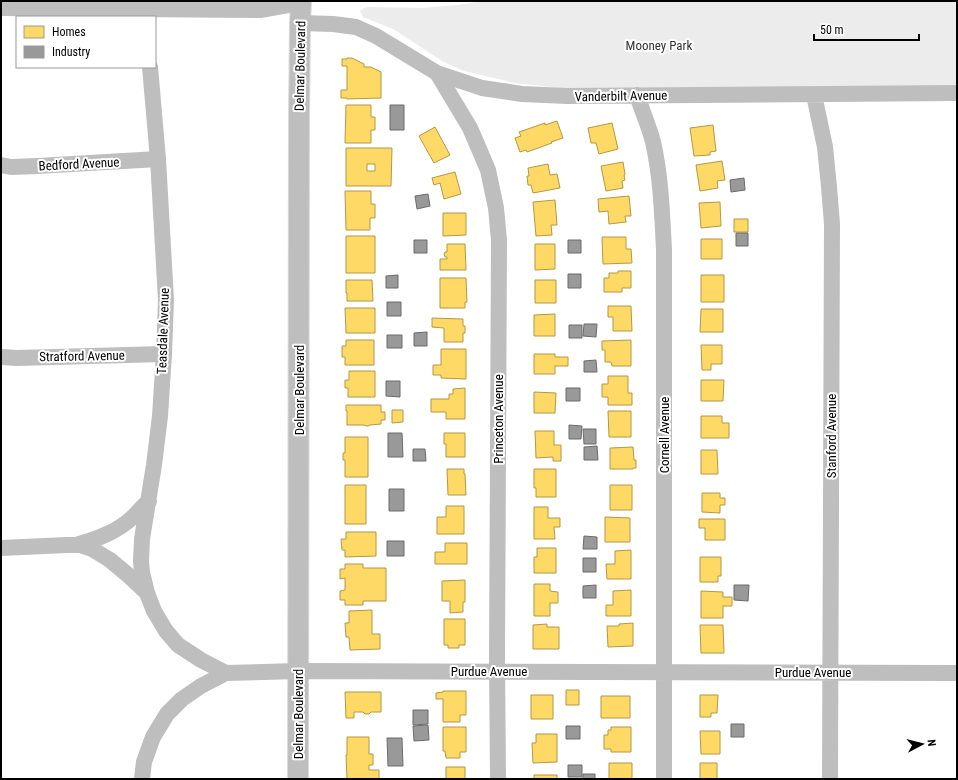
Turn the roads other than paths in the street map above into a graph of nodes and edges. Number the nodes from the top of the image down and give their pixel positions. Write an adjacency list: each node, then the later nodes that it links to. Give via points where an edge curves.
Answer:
1 (300, 1): 3 (street, via 260,10); 4 (main road, Delmar Boulevard)
2 (1, 8): 3 (street)
3 (145, 9)
4 (300, 23): 6 (street, Vanderbilt Avenue, via 356,27 376,36); 18 (main road, Delmar Boulevard)
5 (150, 68): 10 (street, Teasdale Avenue)
6 (437, 73): 8 (street, Vanderbilt Avenue, via 482,88 522,94); 19 (street, Princeton Avenue, via 470,128 488,170 496,208 499,240)
7 (957, 93): 9 (street, Vanderbilt Avenue)
8 (637, 95): 9 (street, Vanderbilt Avenue); 20 (street, Cornell Avenue, via 652,141 662,200)
9 (814, 95): 21 (street, Stanford Avenue, via 824,147 832,224)
10 (158, 159): 11 (street, Bedford Avenue, via 38,166); 12 (street, Teasdale Avenue, via 166,300)
11 (1, 165)
12 (164, 354): 13 (street, Stratford Avenue); 14 (street, Teasdale Avenue, via 159,423)
13 (1, 357)
14 (148, 501): 15 (street, Purdue Avenue, via 118,529); 17 (street, Teasdale Avenue, via 141,561)
15 (76, 545): 16 (street, Purdue Avenue); 17 (street, Purdue Avenue, via 92,549 110,560)
16 (1, 548)
17 (147, 593): 22 (street, Purdue Avenue, via 154,611 178,645)
18 (298, 671): 19 (street, Purdue Avenue); 22 (street, Purdue Avenue); 25 (main road, Delmar Boulevard)
19 (497, 671): 20 (street, Purdue Avenue); 26 (street, Princeton Avenue)
20 (665, 672): 21 (street, Purdue Avenue); 27 (street, Cornell Avenue)
21 (830, 672): 23 (street, Purdue Avenue); 28 (street, Stanford Avenue)
22 (226, 673): 24 (street, via 200,686 167,714 153,737 144,762)
23 (957, 673)
24 (142, 779)
25 (298, 779)
26 (498, 779)
27 (664, 779)
28 (830, 779)

